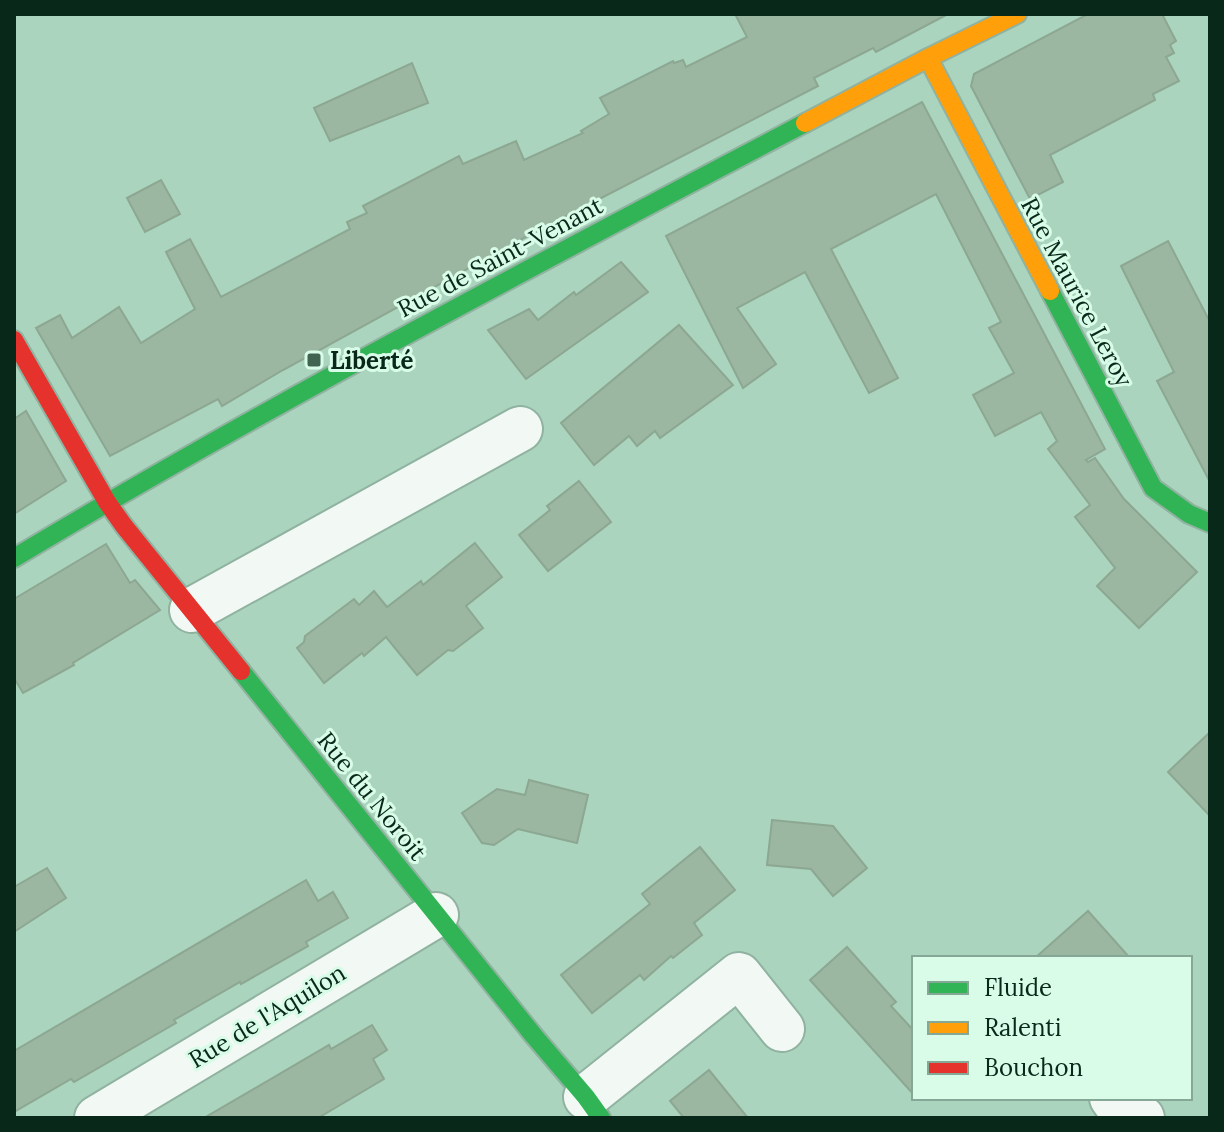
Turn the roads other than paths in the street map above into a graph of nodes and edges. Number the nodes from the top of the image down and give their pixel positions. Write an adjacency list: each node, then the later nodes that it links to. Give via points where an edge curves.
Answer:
1 (1017, 14): 2 (street, Rue de Saint-Venant)
2 (928, 58): 5 (street, Rue de Saint-Venant, via 501,283); 6 (street, Rue Maurice Leroy, via 1153,488)
3 (14, 340): 5 (street, Rue du Noroit)
4 (520, 429): 8 (street)
5 (107, 502): 7 (street, Rue de Saint-Venant); 8 (street, Rue du Noroit)
6 (1210, 523)
7 (14, 558)
8 (192, 610): 9 (street, Rue du Noroit)
9 (436, 915): 12 (street, Rue du Noroit); 13 (street, Rue de l'Aquilon)
10 (782, 1029): 12 (street, via 739,975)
11 (1113, 1100): 14 (street)
12 (593, 1107)
13 (97, 1118)
14 (1142, 1118)

